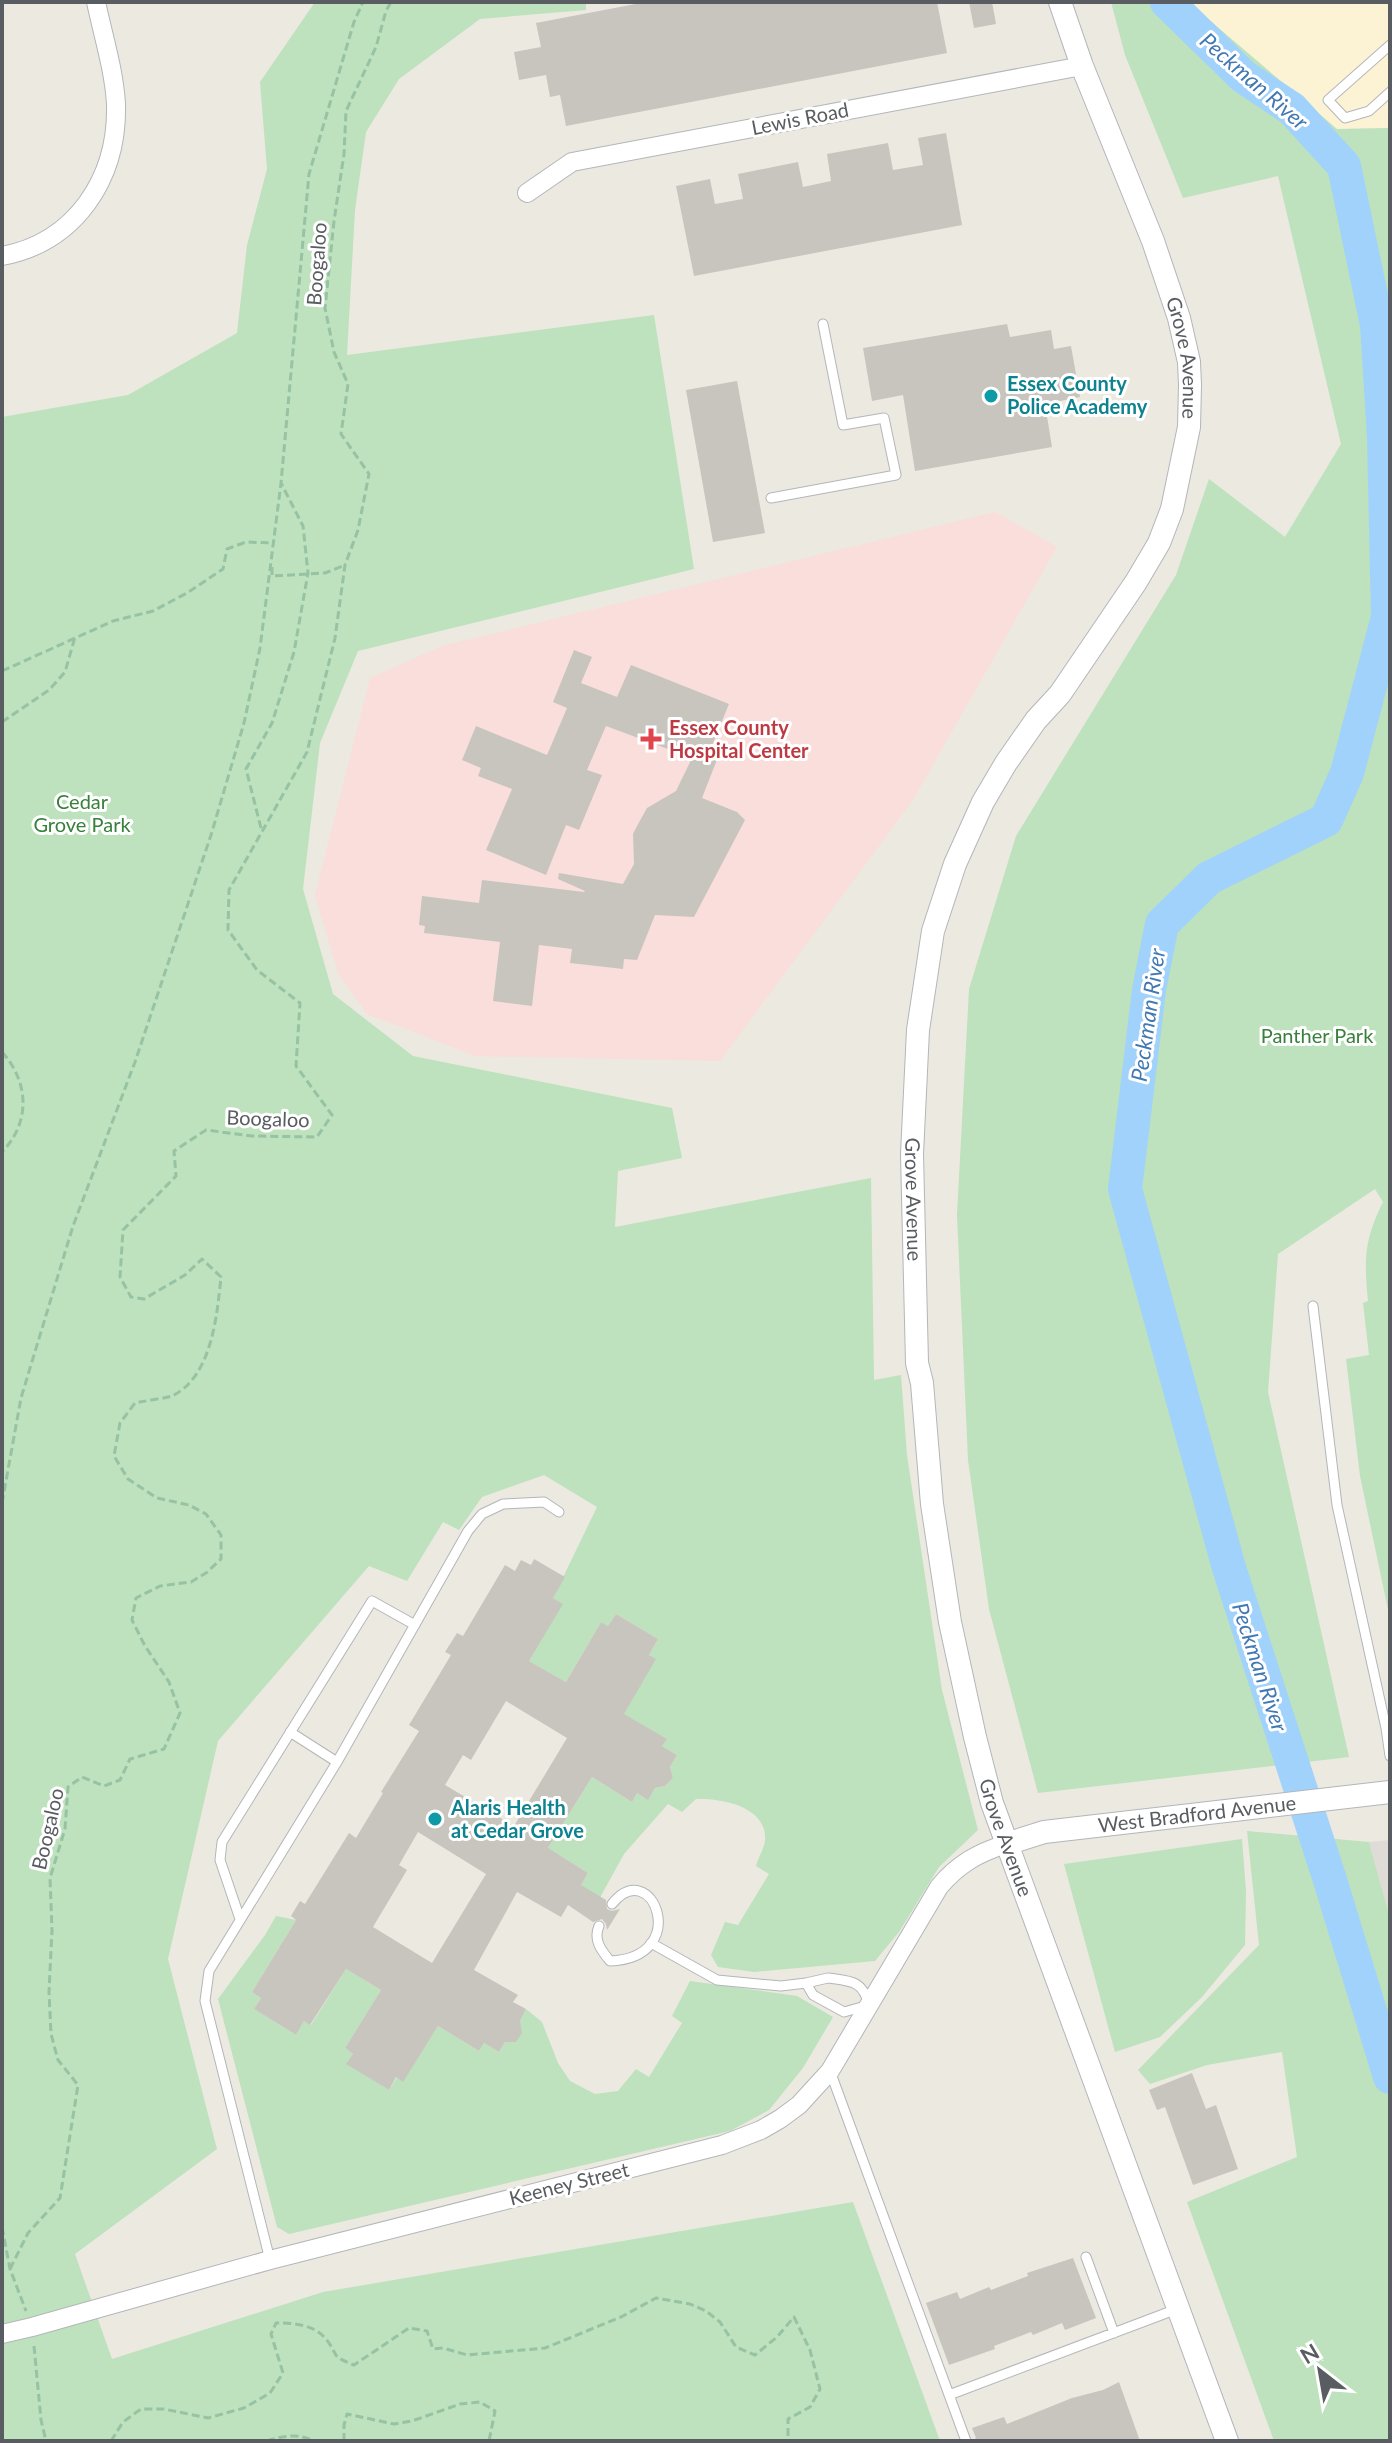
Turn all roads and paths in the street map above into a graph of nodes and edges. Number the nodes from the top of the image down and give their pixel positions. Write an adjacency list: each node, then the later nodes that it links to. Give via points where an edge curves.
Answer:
1 (96, 2): 9 (street, via 116,101 114,140 105,169 92,197 67,227 35,247)
2 (363, 2): 11 (path, via 309,174)
3 (391, 2): 14 (path, Boogaloo, via 346,111 325,308 334,352 348,384 341,434 369,474)
4 (1060, 2): 6 (street, Grove Avenue)
5 (1390, 45): 7 (lane, via 1328,100 1345,118 1369,111)
6 (1082, 66): 8 (street, Lewis Road, via 572,162); 31 (street, Grove Avenue, via 1179,318 1189,362 1189,427 1172,509 1159,543 1060,694 1006,763 955,864 926,968 912,1154 917,1363 939,1554 975,1737)
7 (1390, 92)
8 (527, 193)
9 (2, 256)
10 (823, 324): 12 (lane, via 843,425 884,418 896,475)
11 (281, 483): 13 (path); 15 (path, via 303,526)
12 (771, 498)
13 (274, 543): 15 (path, via 272,576); 16 (path, via 246,542 227,549 223,569 187,593 153,611); 23 (path, via 244,723 140,1047 73,1226 21,1398)
14 (345, 565): 15 (path); 19 (path, Boogaloo, via 335,638 307,752)
15 (308, 573): 19 (path, via 294,652 272,723 246,769)
16 (75, 637): 17 (path); 18 (path, via 65,672 49,690)
17 (2, 671)
18 (2, 722)
19 (261, 831): 42 (path, Boogaloo, via 229,890 228,930 257,970 300,1003 296,1066 332,1115 317,1137 206,1130 174,1151 176,1176 123,1230 120,1277 131,1297 144,1299 202,1259 221,1277 210,1348 194,1378 172,1397 135,1403 120,1423 114,1456 128,1479 157,1498 206,1514 221,1535 221,1559 191,1582 160,1586 136,1598 132,1620 169,1682 180,1713 164,1749 130,1759 120,1780 104,1786 82,1777 68,1787 65,1829 50,1878 49,1992 58,2060 78,2085 60,2198 28,2233)
20 (2, 1052): 21 (path, via 24,1092 24,1105 18,1131)
21 (2, 1152)
22 (1313, 1306): 26 (lane, via 1337,1505)
23 (2, 1503)
24 (559, 1512): 25 (lane, via 544,1502 503,1504 482,1514)
25 (415, 1625): 27 (lane, via 372,1601); 29 (lane)
26 (1388, 1728): 28 (lane)
27 (290, 1732): 29 (lane); 33 (lane, via 222,1842 220,1860)
28 (1390, 1756)
29 (337, 1762): 33 (lane)
30 (1390, 1792): 31 (street, West Bradford Avenue, via 1044,1832)
31 (1006, 1844): 37 (street, Keeney Street, via 969,1859 939,1887); 43 (street, Grove Avenue)
32 (612, 1904): 35 (lane, via 629,1892 651,1897 659,1926)
33 (240, 1919): 41 (lane, via 209,1971 205,2001)
34 (599, 1926): 35 (lane, via 598,1946 610,1961 626,1961)
35 (651, 1943): 36 (lane, via 717,1980)
36 (806, 1983): 37 (lane, via 813,1995 844,2012); 37 (lane, via 828,1978 853,1982 866,1992)
37 (869, 2005): 38 (street, Keeney Street)
38 (830, 2071): 41 (street, Keeney Street, via 780,2119 732,2142); 47 (lane)
39 (2, 2227): 42 (path)
40 (1086, 2257): 45 (lane)
41 (270, 2260): 44 (street, Keeney Street)
42 (10, 2269): 44 (path)
43 (1177, 2309): 45 (lane); 56 (street, Grove Avenue)
44 (32, 2327): 46 (street, Keeney Street); 48 (path)
45 (1114, 2333): 47 (lane)
46 (2, 2334)
47 (949, 2395): 55 (lane)
48 (46, 2441)
49 (111, 2441): 54 (path, via 123,2422 141,2409 208,2418 244,2408 270,2393 283,2373 271,2334 276,2323 297,2323 324,2336 335,2358 354,2365 409,2328 427,2331 433,2349 467,2355 545,2348 656,2298 706,2311 736,2347 755,2355 794,2317 820,2389 810,2407 788,2419)
50 (267, 2441): 51 (path, via 305,2436)
51 (313, 2441)
52 (344, 2441): 53 (path, via 347,2414 394,2424 480,2402 495,2411)
53 (489, 2441)
54 (788, 2441)
55 (966, 2441)
56 (1227, 2441)

